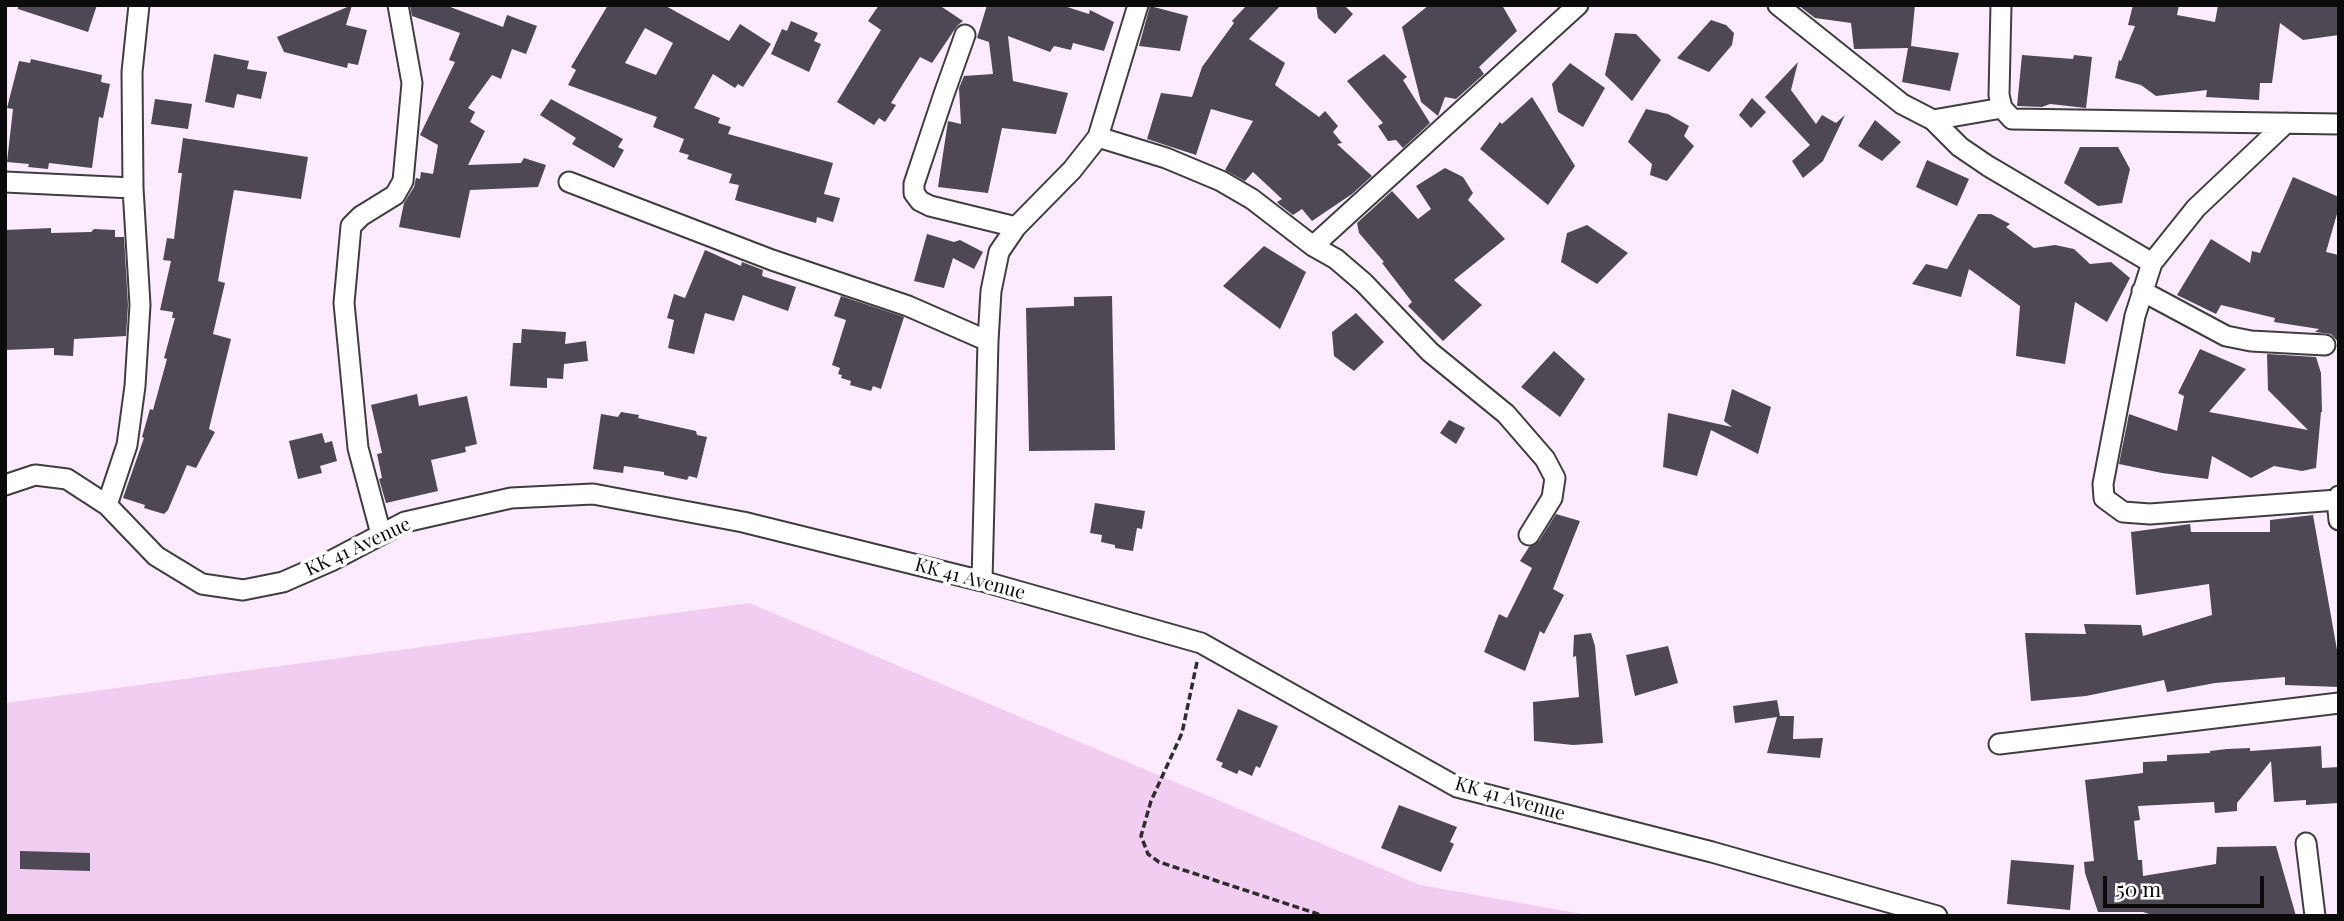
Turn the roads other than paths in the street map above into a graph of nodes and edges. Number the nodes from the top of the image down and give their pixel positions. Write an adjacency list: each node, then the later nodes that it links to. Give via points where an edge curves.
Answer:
1 (139, 5): 15 (street, via 132,72)
2 (398, 5): 26 (street, via 412,83 403,181 395,195 351,226 344,303 358,448)
3 (1138, 5): 12 (street)
4 (1578, 5): 17 (street)
5 (1779, 5): 9 (street, via 1902,104)
6 (2001, 5): 8 (street)
7 (965, 35): 16 (street, via 914,193 930,206)
8 (2002, 108): 9 (street); 10 (street, via 2012,119)
9 (1933, 120): 18 (street, via 1988,166)
10 (2286, 123): 11 (street); 18 (street, via 2196,208)
11 (2339, 124)
12 (1098, 136): 16 (street); 17 (street, via 1221,181)
13 (5, 182): 15 (street)
14 (569, 182): 20 (street, via 772,260 908,306)
15 (133, 188): 24 (street, via 140,305 135,386 127,445)
16 (1016, 227): 20 (street, via 999,252)
17 (1313, 246): 27 (street, via 1364,283 1430,352 1506,414 1545,459 1555,478 1552,498)
18 (2152, 263): 19 (street)
19 (2142, 291): 21 (street, via 2226,336); 23 (street, via 2103,484 2104,498 2123,512 2150,514)
20 (988, 341): 28 (street)
21 (2325, 345)
22 (5, 485): 24 (street, KK 41 Avenue, via 35,475 67,479)
23 (2338, 498): 25 (street)
24 (107, 505): 26 (street, KK 41 Avenue, via 156,556 202,584 243,590 283,582)
25 (2339, 520)
26 (381, 534): 28 (street, KK 41 Avenue, via 404,522 512,498 593,494 743,522)
27 (1529, 536)
28 (982, 580): 32 (street, KK 41 Avenue, via 1201,643 1457,787)
29 (2339, 703): 30 (street)
30 (1999, 744)
31 (2306, 843): 33 (street)
32 (1937, 916)
33 (2315, 916)

